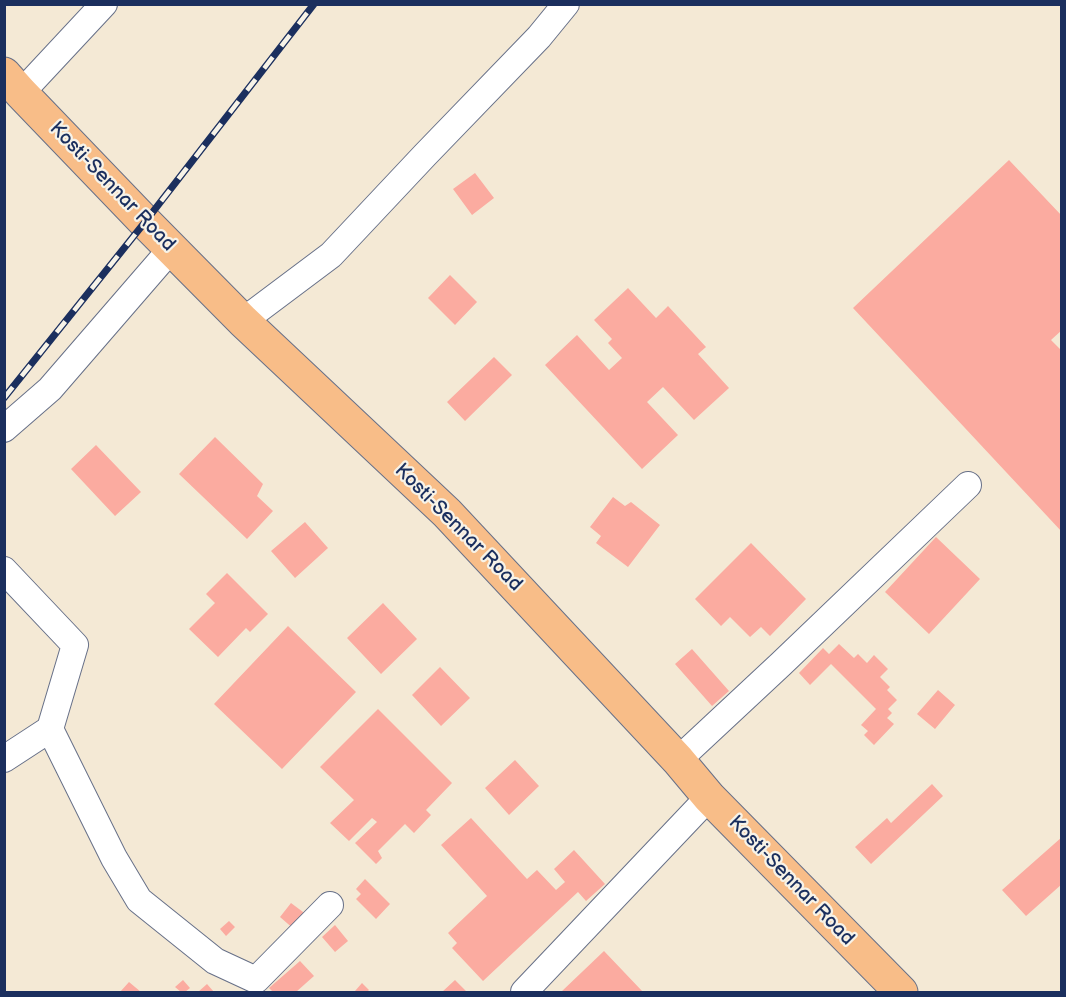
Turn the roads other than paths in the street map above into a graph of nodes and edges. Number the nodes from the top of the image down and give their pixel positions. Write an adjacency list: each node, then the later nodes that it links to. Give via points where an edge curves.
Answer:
1 (104, 4): 3 (street)
2 (566, 4): 5 (street, via 331,255)
3 (13, 83): 4 (highway, Kosti-Sennar Road)
4 (172, 248): 5 (highway, Kosti-Sennar Road); 6 (street, via 50,389)
5 (243, 321): 11 (highway, Kosti-Sennar Road, via 447,513)
6 (4, 429)
7 (968, 485): 11 (street)
8 (4, 570): 9 (street, via 75,645)
9 (50, 729): 10 (street); 13 (street, via 139,900 215,961 256,980)
10 (4, 759)
11 (678, 760): 12 (highway, Kosti-Sennar Road)
12 (709, 797): 14 (street); 15 (highway, Kosti-Sennar Road)
13 (330, 905)
14 (524, 993)
15 (901, 993)

